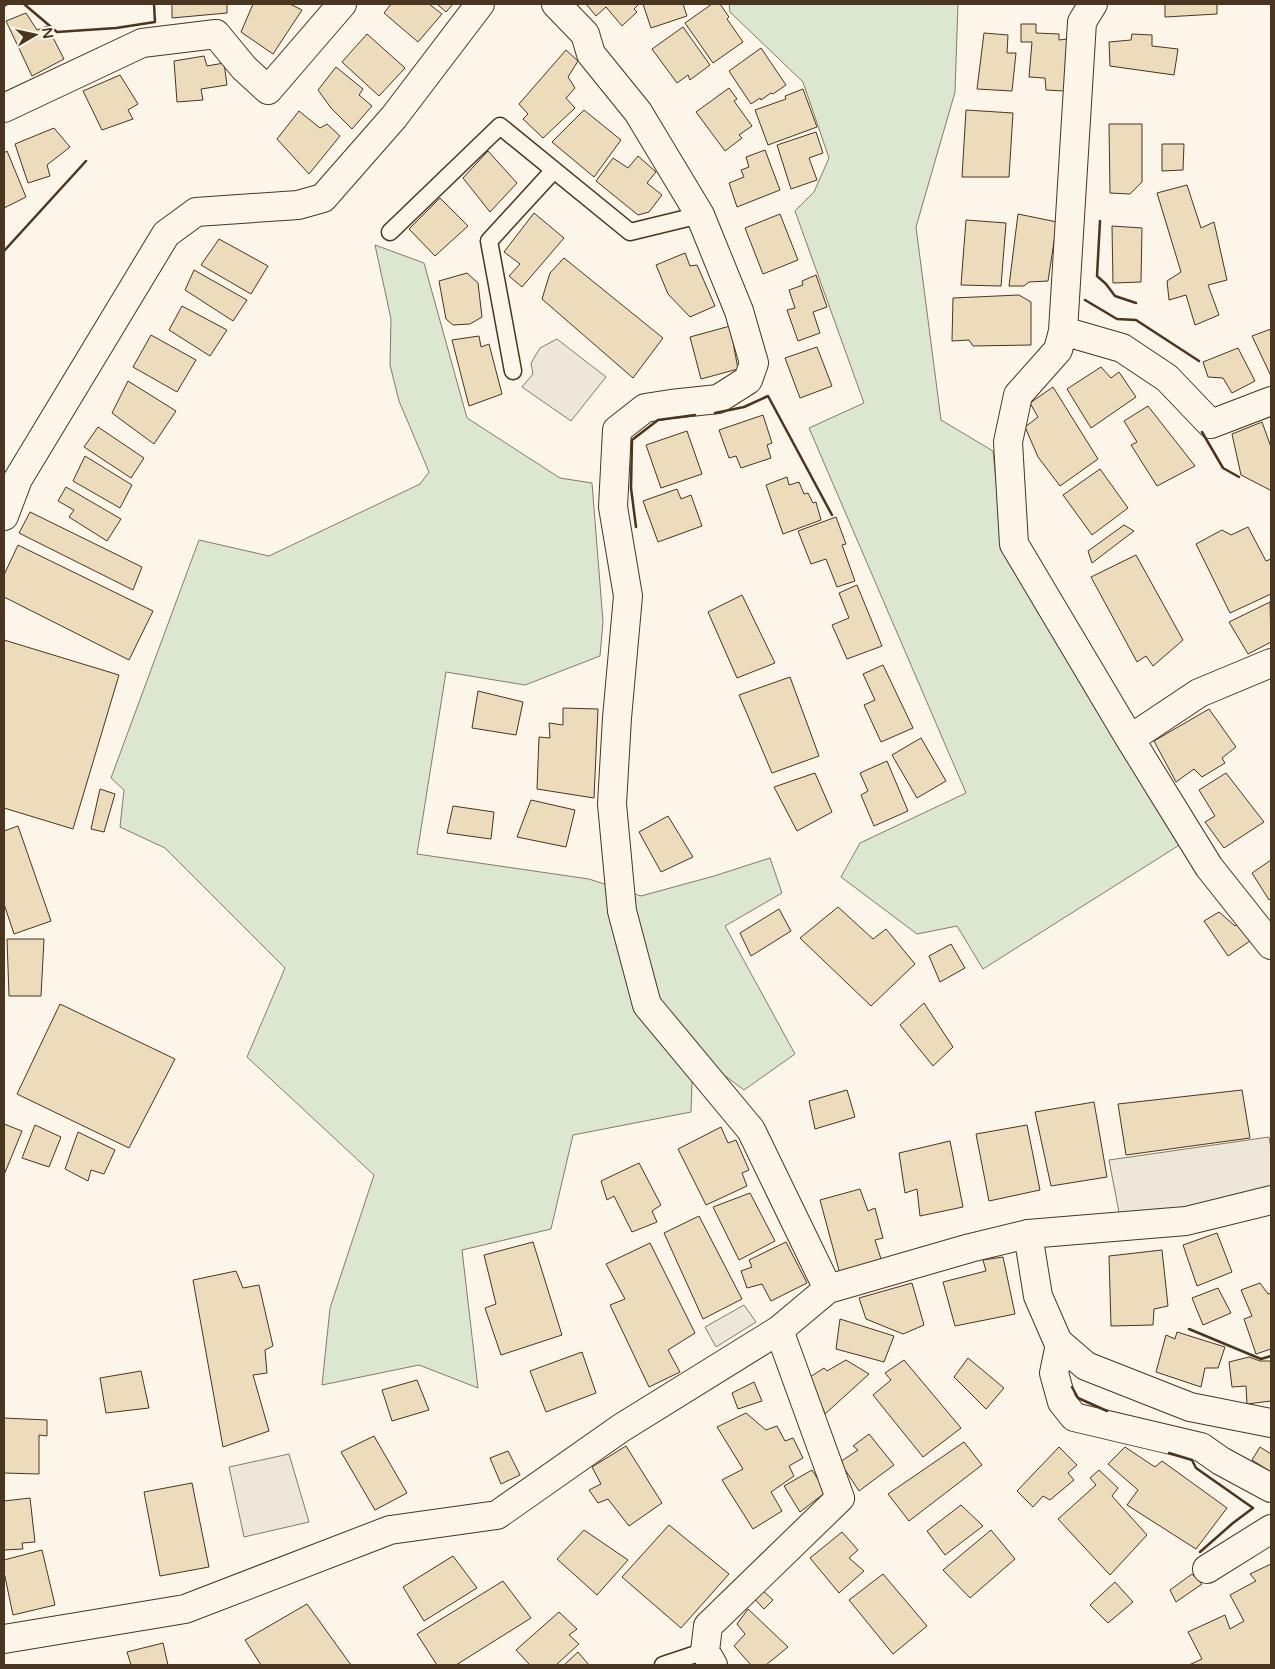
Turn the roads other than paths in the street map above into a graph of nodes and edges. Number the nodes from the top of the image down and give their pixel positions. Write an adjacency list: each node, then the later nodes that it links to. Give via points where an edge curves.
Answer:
1 (342, 4): 5 (street, via 268,90 244,68 216,34 142,42)
2 (480, 4): 12 (street, via 394,117 323,198 298,205 196,212 166,234 18,479)
3 (556, 4): 7 (street, via 585,34 591,54 638,112)
4 (1093, 4): 9 (street, via 1082,22)
5 (4, 108)
6 (554, 170): 7 (lane, via 630,232); 8 (lane, via 500,126); 10 (lane, via 489,240)
7 (700, 215): 18 (street, via 739,311 754,363 748,380 718,399 645,408 617,430 613,507 628,596 612,804 622,911 647,1005 751,1130)
8 (390, 232)
9 (1063, 332): 11 (street, via 1122,348 1167,378 1211,424); 14 (street, via 1058,350 1018,395 1008,442 1014,544)
10 (512, 371)
11 (1271, 401)
12 (4, 516)
13 (1271, 663): 14 (street, via 1199,694)
14 (1130, 739): 15 (street, via 1209,866)
15 (1271, 946)
16 (1271, 1200): 17 (street, via 1186,1221)
17 (1028, 1234): 18 (street); 20 (street, via 1038,1296)
18 (828, 1289): 19 (street)
19 (779, 1330): 25 (street, via 621,1428 497,1515 390,1530 186,1609); 26 (street, via 840,1498 708,1626)
20 (1060, 1344): 21 (street, via 1086,1366 1190,1407); 22 (street, via 1054,1373 1062,1402 1074,1417 1201,1447)
21 (1271, 1423)
22 (1271, 1488)
23 (1271, 1529): 24 (street)
24 (1207, 1569)
25 (4, 1639)
26 (709, 1658): 27 (lane)
27 (663, 1665)

